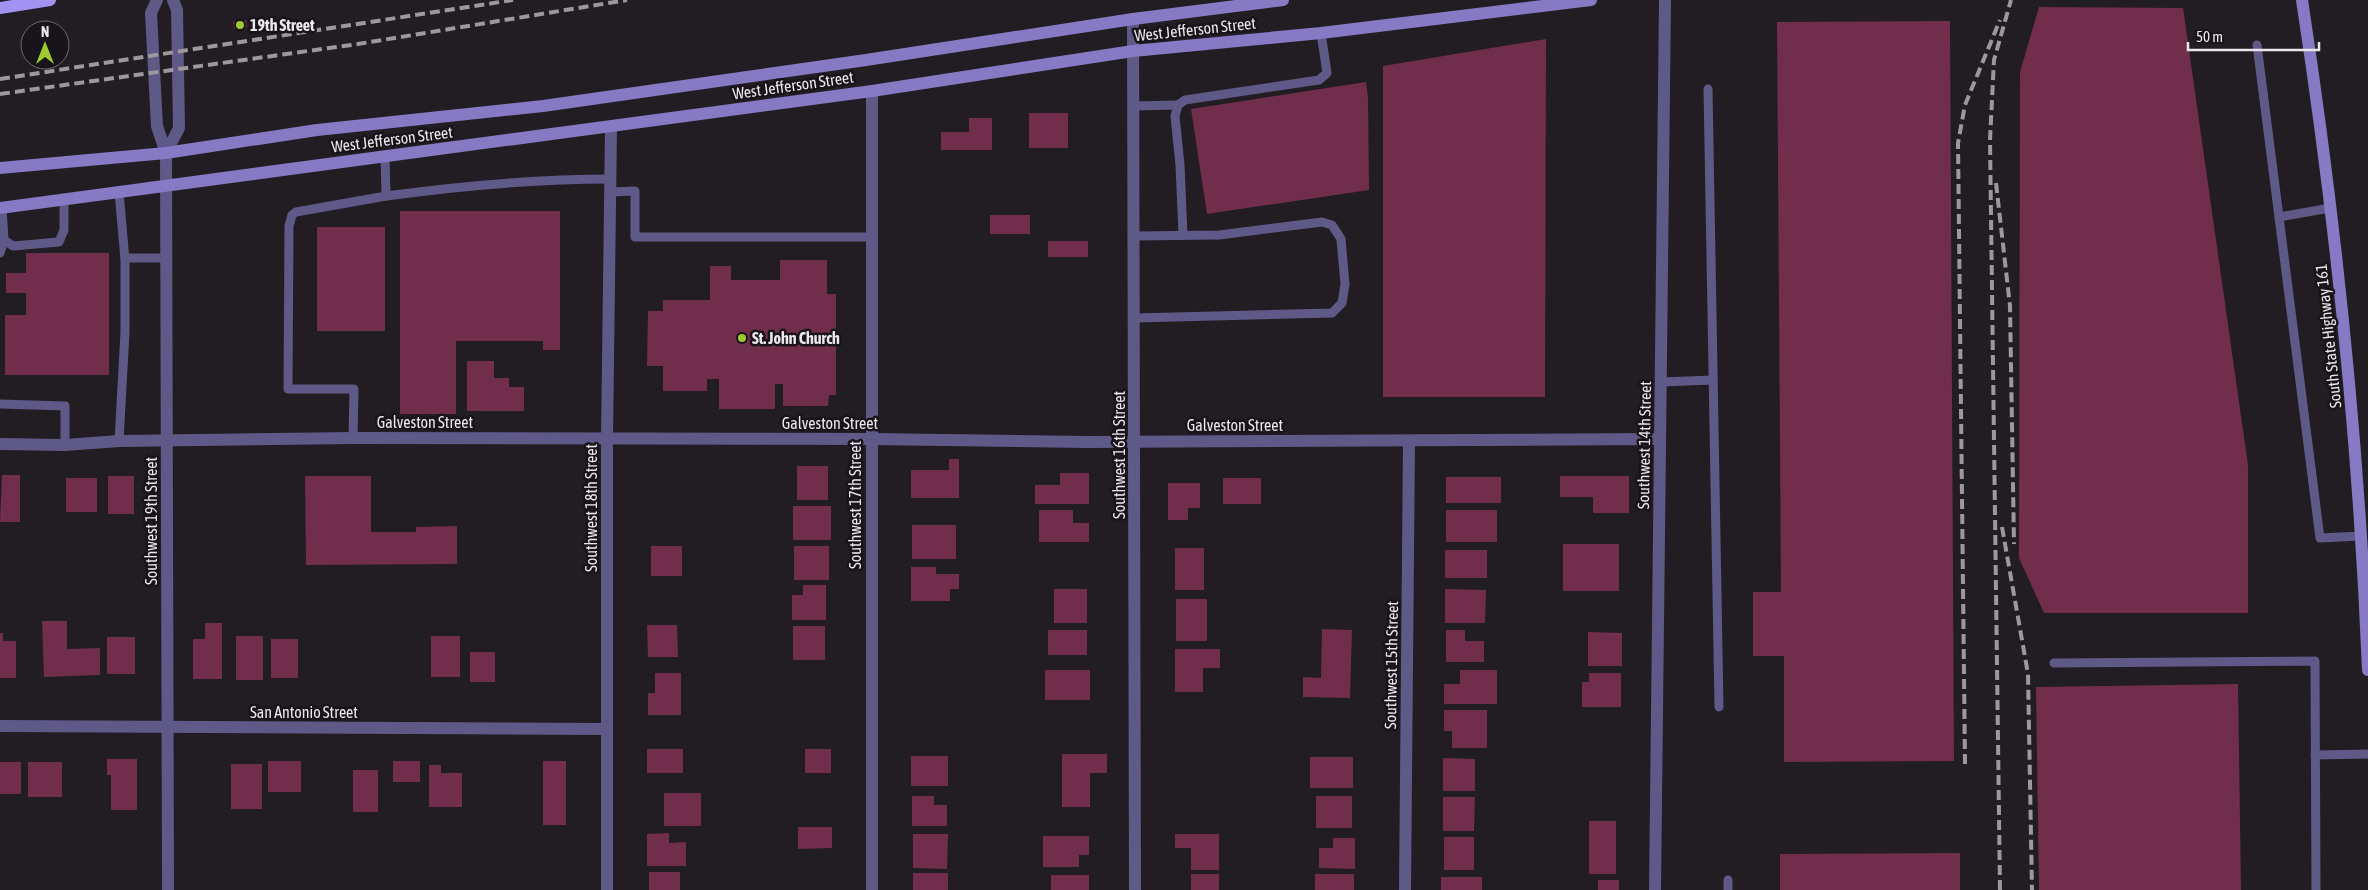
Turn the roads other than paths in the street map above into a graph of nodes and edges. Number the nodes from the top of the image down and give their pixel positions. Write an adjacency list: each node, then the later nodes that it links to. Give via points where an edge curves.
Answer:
1 (50, 0): 8 (main road)
2 (157, 0): 18 (street, Southwest 19th Street, via 152,13 157,126)
3 (173, 0): 18 (street, Southwest 19th Street, via 177,10 179,128)
4 (1283, 0): 9 (main road, West Jefferson Street)
5 (1591, 0): 10 (main road, West Jefferson Street)
6 (1665, 0): 38 (street, Southwest 14th Street)
7 (2302, 0): 27 (main road, South State Highway 161)
8 (0, 8)
9 (1133, 19): 12 (street, Southwest 16th Street); 18 (main road, West Jefferson Street, via 543,106 317,130)
10 (1321, 33): 12 (main road, West Jefferson Street); 15 (lane, via 1326,74 1319,80 1184,100)
11 (2257, 45): 28 (lane)
12 (1133, 51): 14 (main road, West Jefferson Street); 16 (street, Southwest 16th Street)
13 (1708, 89): 37 (lane)
14 (872, 91): 17 (main road, West Jefferson Street); 31 (street, Southwest 17th Street)
15 (1178, 105): 16 (lane); 29 (lane, via 1175,116)
16 (1134, 106): 30 (street, Southwest 16th Street)
17 (611, 127): 19 (main road, West Jefferson Street); 22 (street, Southwest 18th Street)
18 (166, 153): 20 (main road, West Jefferson Street); 21 (street, Southwest 19th Street)
19 (385, 156): 21 (main road, West Jefferson Street); 24 (lane)
20 (0, 168)
21 (165, 185): 23 (main road, West Jefferson Street); 35 (street, Southwest 19th Street)
22 (611, 185): 24 (lane, via 554,179); 31 (lane, via 635,191 636,237); 42 (street, Southwest 18th Street)
23 (119, 192): 25 (main road, West Jefferson Street); 34 (lane)
24 (386, 196): 40 (lane, via 296,212 289,226 288,388 354,389)
25 (64, 199): 26 (main road, West Jefferson Street); 32 (lane, via 64,230 59,242 13,246)
26 (1, 208): 32 (lane)
27 (2330, 208): 28 (lane); 50 (main road, South State Highway 161, via 2350,382)
28 (2279, 217): 50 (lane, via 2320,538)
29 (1183, 235): 30 (lane); 36 (lane, via 1219,235 1322,222 1332,225 1341,240 1345,284 1342,303 1332,313)
30 (1135, 236): 36 (street, Southwest 16th Street)
31 (871, 237): 43 (street, Southwest 17th Street)
32 (4, 240): 33 (lane)
33 (0, 253)
34 (125, 258): 35 (lane); 45 (lane)
35 (165, 258): 41 (street, Southwest 19th Street)
36 (1135, 318): 47 (street, Southwest 16th Street)
37 (1713, 380): 38 (lane); 53 (lane)
38 (1661, 382): 44 (street, Southwest 14th Street)
39 (0, 404): 49 (lane, via 64,406)
40 (353, 438): 41 (street, Galveston Street); 42 (street, Galveston Street)
41 (168, 439): 45 (street, Galveston Street); 55 (street, Southwest 19th Street)
42 (607, 439): 43 (street, Galveston Street); 56 (street, Southwest 18th Street)
43 (870, 439): 47 (street, Galveston Street); 62 (street, Southwest 17th Street)
44 (1660, 439): 46 (street, Galveston Street); 65 (street, Southwest 14th Street)
45 (119, 441): 49 (street, Galveston Street)
46 (1409, 441): 47 (street, Galveston Street); 64 (street, Southwest 15th Street)
47 (1135, 442): 63 (street, Southwest 16th Street)
48 (0, 444): 49 (street, Galveston Street)
49 (65, 445)
50 (2361, 536): 52 (main road, South State Highway 161)
51 (2054, 663): 58 (lane, via 2315,661)
52 (2368, 670)
53 (1719, 707)
54 (0, 726): 55 (street, San Antonio Street)
55 (167, 728): 56 (street, San Antonio Street); 60 (street, Southwest 19th Street)
56 (607, 729): 61 (street, Southwest 18th Street)
57 (2368, 754): 58 (lane)
58 (2315, 755): 67 (lane)
59 (1728, 880): 66 (lane)
60 (168, 890)
61 (608, 890)
62 (872, 890)
63 (1135, 890)
64 (1405, 890)
65 (1655, 890)
66 (1728, 890)
67 (2316, 890)

